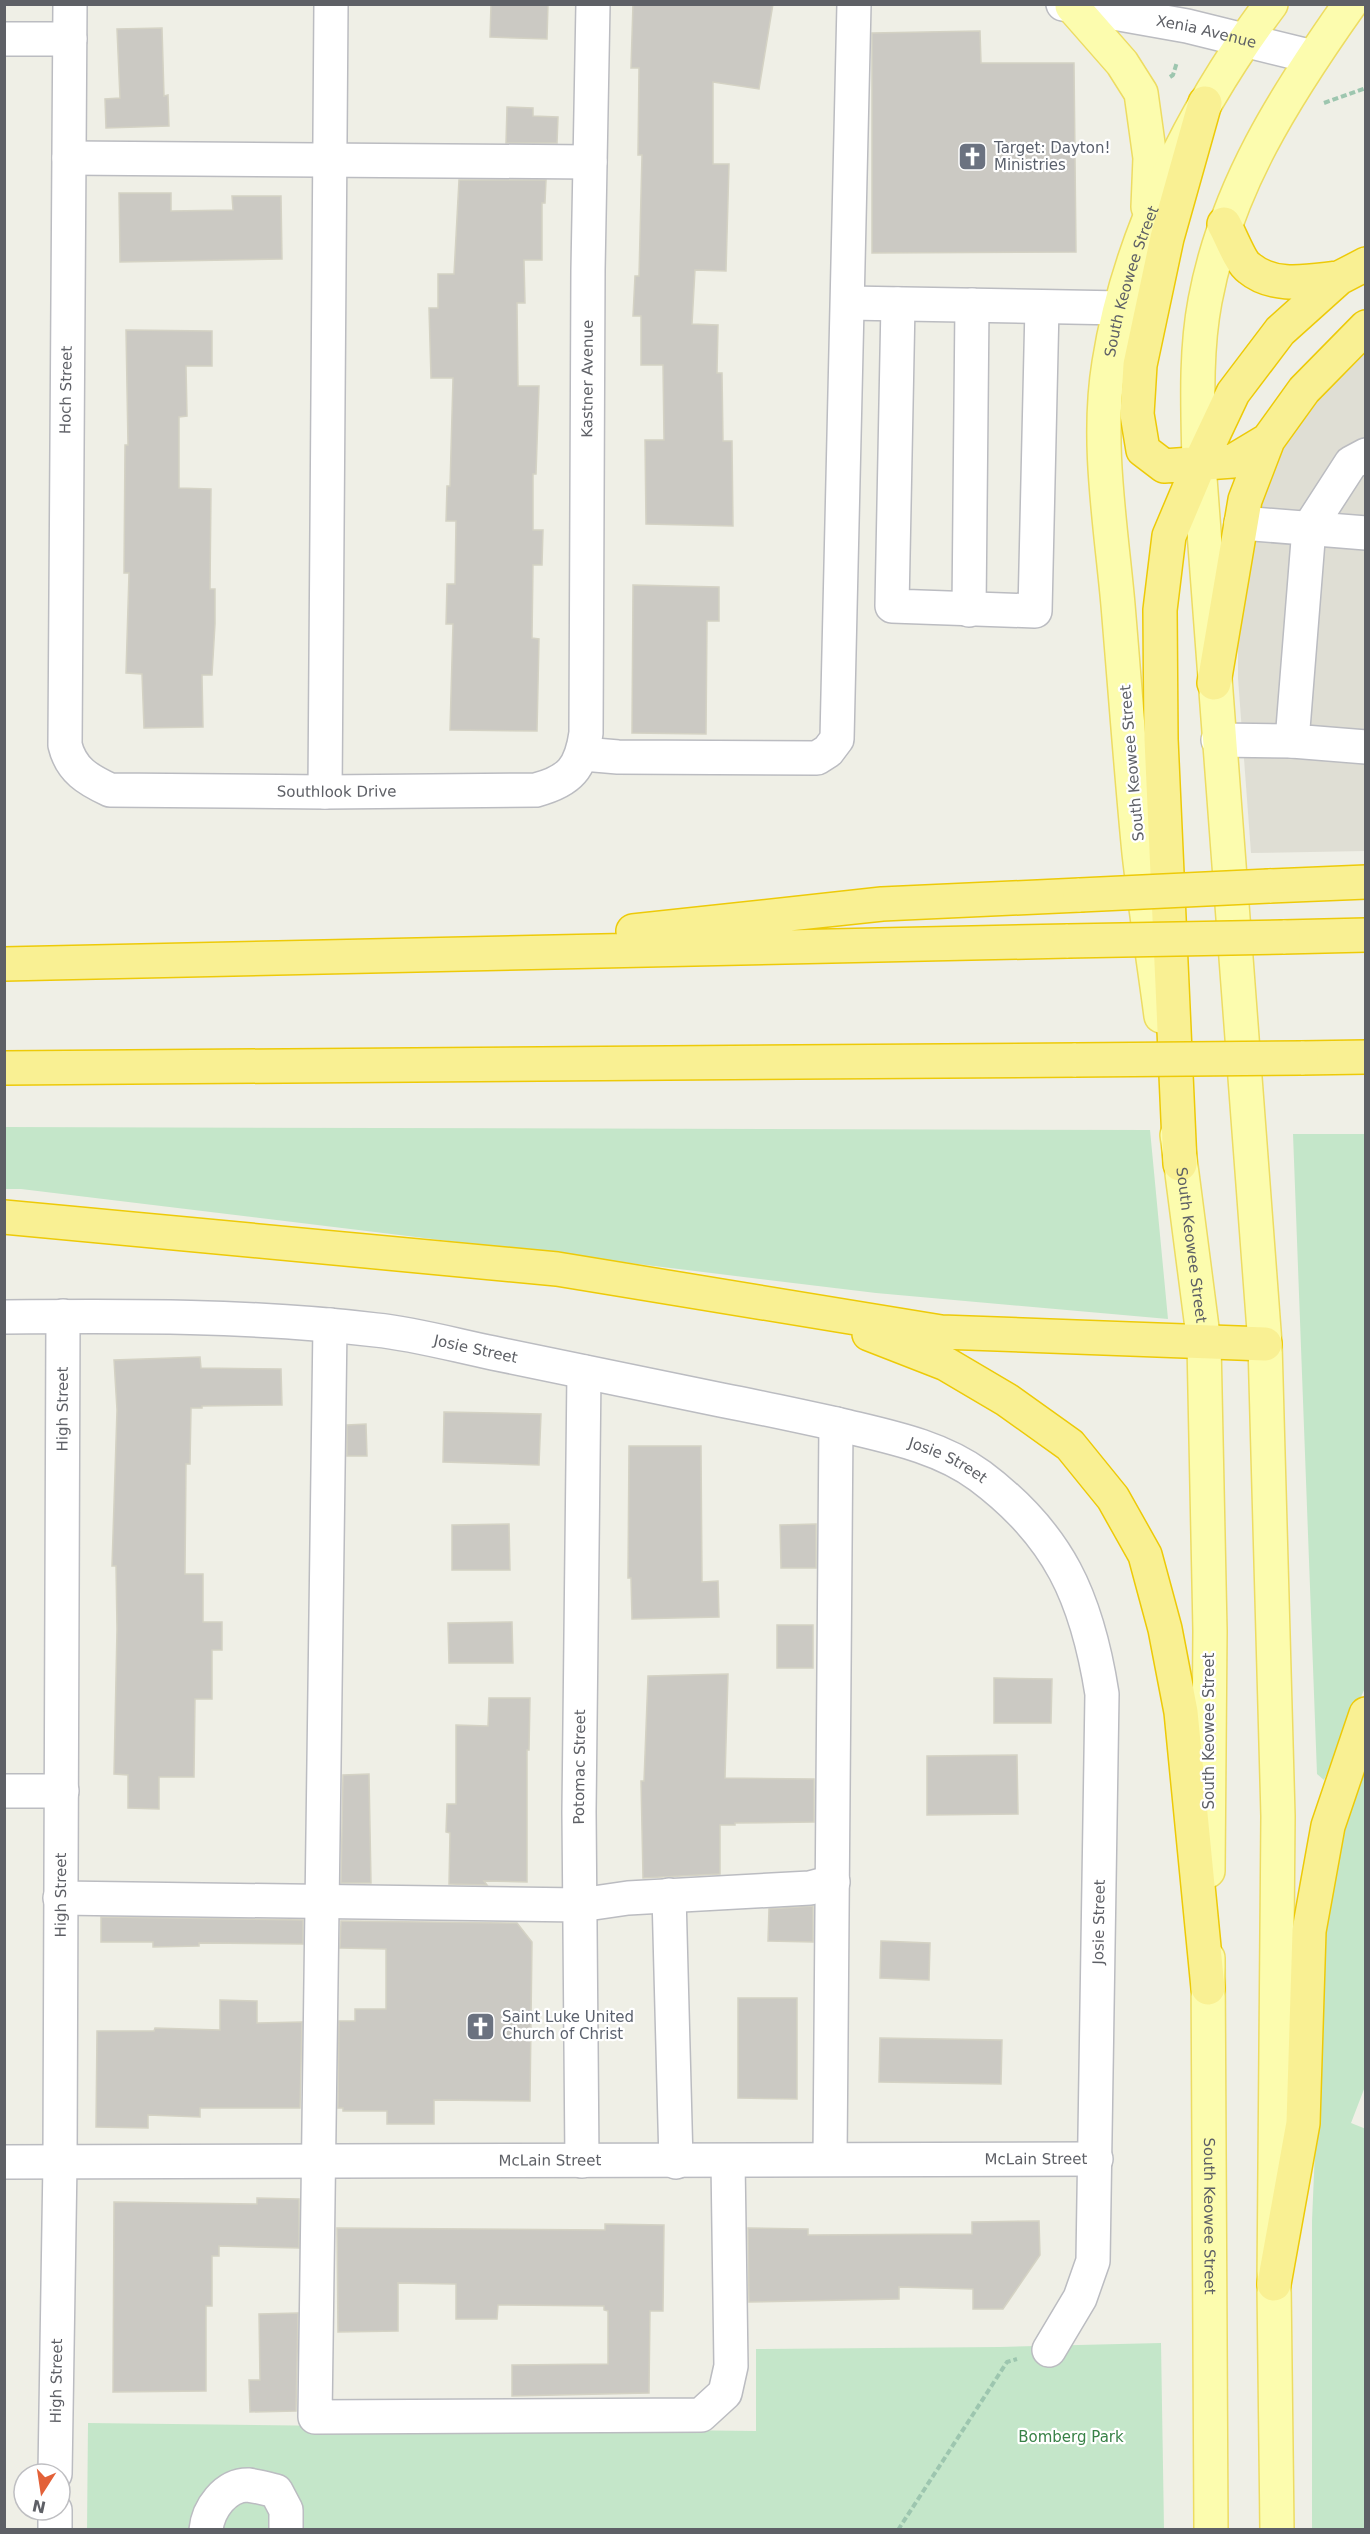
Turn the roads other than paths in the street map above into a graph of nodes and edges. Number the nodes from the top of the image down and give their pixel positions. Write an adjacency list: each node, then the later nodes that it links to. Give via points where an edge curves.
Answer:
1 (70, 4): 9 (street, Hoch Street)
2 (331, 4): 14 (street)
3 (593, 4): 15 (street, Kastner Avenue)
4 (854, 4): 19 (street)
5 (1271, 4): 10 (main road, South Keowee Street)
6 (1350, 4): 11 (main road)
7 (1069, 5): 10 (street, Xenia Avenue); 17 (main road, via 1122,63 1141,93 1150,158)
8 (4, 39): 9 (street)
9 (70, 39): 13 (street, Hoch Street)
10 (1245, 39): 11 (street, Xenia Avenue); 12 (main road, South Keowee Street)
11 (1313, 57): 16 (main road, via 1274,117)
12 (1205, 103): 17 (main road, South Keowee Street); 29 (highway, via 1167,238 1140,365 1137,414 1143,450 1164,466)
13 (69, 158): 14 (street); 41 (street, Hoch Street, via 65,745)
14 (330, 160): 15 (street); 42 (street)
15 (590, 162): 40 (street, Kastner Avenue)
16 (1224, 224): 18 (highway, via 1247,268 1269,279 1290,283); 29 (main road, via 1205,301 1200,343)
17 (1147, 229): 23 (main road, South Keowee Street)
18 (1352, 271): 29 (highway, via 1280,331 1233,393)
19 (848, 303): 20 (street); 26 (street)
20 (898, 304): 21 (street); 25 (street)
21 (972, 305): 22 (street); 35 (street)
22 (1042, 307): 23 (street); 35 (street, via 1035,611)
23 (1122, 308): 49 (main road, South Keowee Street, via 1109,362 1104,421 1109,509 1140,855)
24 (1365, 327): 27 (highway, via 1304,390)
25 (897, 399): 26 (street); 34 (street)
26 (846, 400): 33 (street)
27 (1268, 440): 29 (highway, via 1233,461); 30 (highway, via 1245,500)
28 (1365, 455): 31 (street, via 1350,463)
29 (1199, 465): 36 (main road); 49 (highway, via 1169,536 1160,610 1161,739)
30 (1241, 523): 31 (street); 36 (highway)
31 (1309, 528): 32 (street); 38 (street)
32 (1365, 533)
33 (841, 587): 34 (street); 40 (street, via 838,731 828,751 817,758)
34 (892, 587): 35 (street, via 892,606)
35 (969, 610)
36 (1214, 683): 37 (main road)
37 (1218, 740): 38 (street); 56 (main road)
38 (1292, 741): 39 (street)
39 (1365, 747)
40 (583, 754): 42 (street, Southlook Drive, via 572,773 555,785 536,790)
41 (79, 772): 42 (street, Southlook Drive, via 110,790)
42 (325, 792)
43 (1365, 882): 45 (highway, bridge, via 882,904)
44 (1365, 935): 45 (highway, bridge)
45 (416, 955): 46 (highway)
46 (4, 964)
47 (1365, 1057): 48 (highway, bridge)
48 (4, 1068)
49 (1180, 1164): 55 (main road, South Keowee Street)
50 (4, 1217): 51 (highway, via 557,1269)
51 (803, 1309): 55 (highway, via 941,1332); 67 (highway, via 946,1364 986,1388 1070,1445 1113,1498 1145,1555 1165,1629 1181,1712)
52 (63, 1316): 53 (street, Josie Street); 54 (street, Josie Street, via 177,1316); 61 (street, High Street)
53 (4, 1317)
54 (330, 1325): 57 (street, Josie Street, via 379,1330); 65 (street)
55 (1204, 1343): 56 (highway); 67 (main road, South Keowee Street, via 1210,1631)
56 (1264, 1344): 76 (main road, via 1278,1816)
57 (584, 1372): 58 (street, Josie Street); 66 (street, Potomac Street)
58 (836, 1424): 62 (street); 69 (street, Josie Street, via 898,1438 950,1458 977,1474 1020,1509 1047,1540 1073,1582 1094,1647 1102,1694)
59 (1365, 1714): 76 (highway, via 1328,1826 1309,1931 1303,2123)
60 (4, 1791): 61 (street)
61 (62, 1791): 64 (street, High Street)
62 (833, 1882): 63 (street, via 810,1888); 68 (street)
63 (669, 1895): 66 (street); 75 (street)
64 (60, 1898): 65 (street); 74 (street, High Street)
65 (322, 1902): 66 (street); 70 (street)
66 (580, 1905): 71 (street, Potomac Street)
67 (1208, 1988): 81 (main road, South Keowee Street)
68 (830, 2159): 69 (street, McLain Street); 72 (street, McLain Street)
69 (1096, 2159): 77 (street, Josie Street, via 1093,2261 1080,2298)
70 (318, 2160): 71 (street, McLain Street); 72 (street, via 315,2417 702,2415 725,2393 731,2366); 74 (street, McLain Street)
71 (582, 2161): 75 (street, McLain Street)
72 (728, 2161): 75 (street, McLain Street)
73 (4, 2162): 74 (street, McLain Street)
74 (60, 2162): 78 (street, High Street)
75 (676, 2162)
76 (1274, 2284): 82 (main road)
77 (1049, 2350)
78 (55, 2462)
79 (206, 2529): 80 (street, via 207,2517 225,2492 246,2485 276,2491 286,2510)
80 (286, 2529)
81 (1211, 2529)
82 (1277, 2529)

